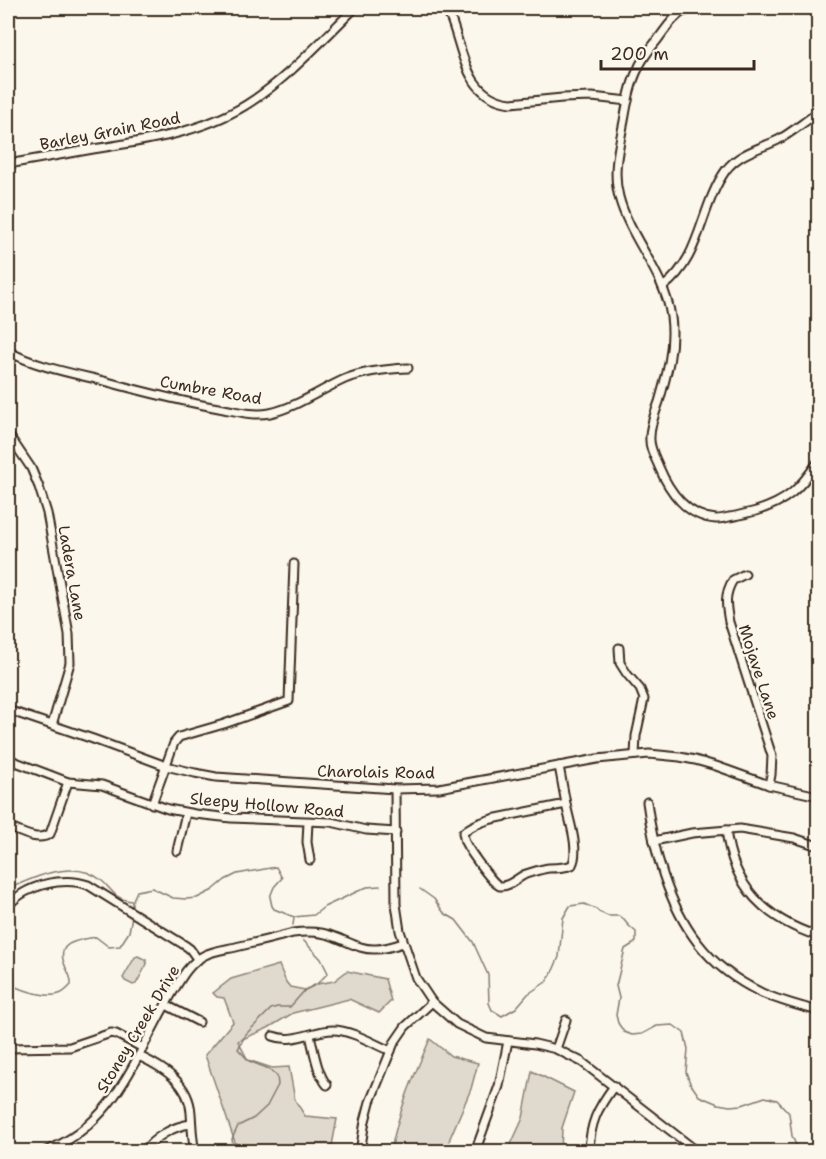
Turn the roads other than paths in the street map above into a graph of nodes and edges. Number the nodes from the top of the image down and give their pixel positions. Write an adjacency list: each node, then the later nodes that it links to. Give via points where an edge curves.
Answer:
1 (355, 8): 6 (street, Barley Grain Road, via 276,84 227,114 184,131 141,141)
2 (443, 8): 4 (street, via 452,22 470,77 494,99 511,103 592,97)
3 (700, 8): 4 (street, via 682,12 668,25 638,67)
4 (628, 101): 7 (street, via 615,179 626,216)
5 (819, 114): 7 (street, via 780,139 744,154 727,169 710,198 687,262)
6 (8, 164)
7 (663, 287): 12 (street, via 671,315 672,346 651,425 650,447 672,493 698,514 716,519 734,517 784,499)
8 (10, 353): 9 (street); 10 (street, Cumbre Road, via 56,369 197,405 253,414 286,408 365,373)
9 (8, 368)
10 (408, 368)
11 (8, 434): 17 (street, Ladera Lane, via 31,468 47,513 69,634 70,663)
12 (819, 462)
13 (294, 564): 20 (street, via 289,701 179,737)
14 (745, 574): 23 (street, Mojave Lane, via 733,580 725,603 771,756)
15 (619, 648): 18 (street, via 620,663 644,699)
16 (8, 710): 17 (street, Charolais Road)
17 (52, 725): 20 (street, Charolais Road)
18 (635, 755): 21 (street, Charolais Road); 23 (street, Charolais Road, via 680,757)
19 (8, 759): 22 (street, Sleepy Hollow Road)
20 (166, 766): 24 (street, Charolais Road, via 239,779); 27 (street)
21 (559, 766): 24 (street, Charolais Road, via 447,786); 28 (street)
22 (68, 782): 27 (street, Sleepy Hollow Road, via 102,785); 31 (street, via 50,834 37,838)
23 (769, 785): 25 (street, Charolais Road)
24 (395, 789): 33 (street)
25 (819, 796)
26 (647, 802): 34 (street)
27 (152, 804): 29 (street, Sleepy Hollow Road)
28 (566, 804): 28 (street, via 575,846 575,857 568,866 523,875 501,886 491,880 465,841 463,833 482,822)
29 (186, 813): 30 (street, Sleepy Hollow Road); 36 (street)
30 (308, 822): 33 (street, Sleepy Hollow Road); 37 (street)
31 (8, 827)
32 (726, 830): 34 (street); 35 (street, via 755,831); 39 (street, via 734,863 755,898 778,919)
33 (396, 832): 40 (street, via 396,904)
34 (654, 841): 44 (street, via 676,905 697,942 712,958 731,975 764,994)
35 (819, 846)
36 (177, 852)
37 (310, 860)
38 (8, 905): 41 (street, via 38,886 79,882 186,946)
39 (819, 936)
40 (404, 943): 41 (street, Stoney Creek Drive, via 387,948 360,948 334,936 308,931 221,950); 42 (street, via 416,978)
41 (198, 960): 43 (street, Stoney Creek Drive, via 185,973)
42 (432, 1002): 49 (street, via 457,1024 486,1038); 53 (street, via 405,1027)
43 (166, 1005): 46 (street); 51 (street, Stoney Creek Drive)
44 (819, 1011)
45 (566, 1020): 52 (street)
46 (199, 1022)
47 (310, 1035): 48 (street, via 286,1039); 53 (street, via 341,1031); 55 (street)
48 (273, 1036)
49 (508, 1041): 52 (street); 62 (street, via 499,1086)
50 (8, 1048): 51 (street, via 70,1047 111,1033)
51 (143, 1048): 54 (street, Stoney Creek Drive)
52 (556, 1049): 56 (street, via 582,1062)
53 (391, 1051): 61 (street, via 370,1102)
54 (139, 1056): 57 (street, via 183,1087 189,1100); 58 (street, Stoney Creek Drive, via 124,1084 96,1119)
55 (327, 1085)
56 (614, 1086): 63 (street, via 593,1120); 64 (street)
57 (191, 1124): 59 (street, via 176,1127); 60 (street)
58 (44, 1152)
59 (143, 1152)
60 (195, 1152)
61 (360, 1152)
62 (475, 1152)
63 (589, 1152)
64 (698, 1152)

